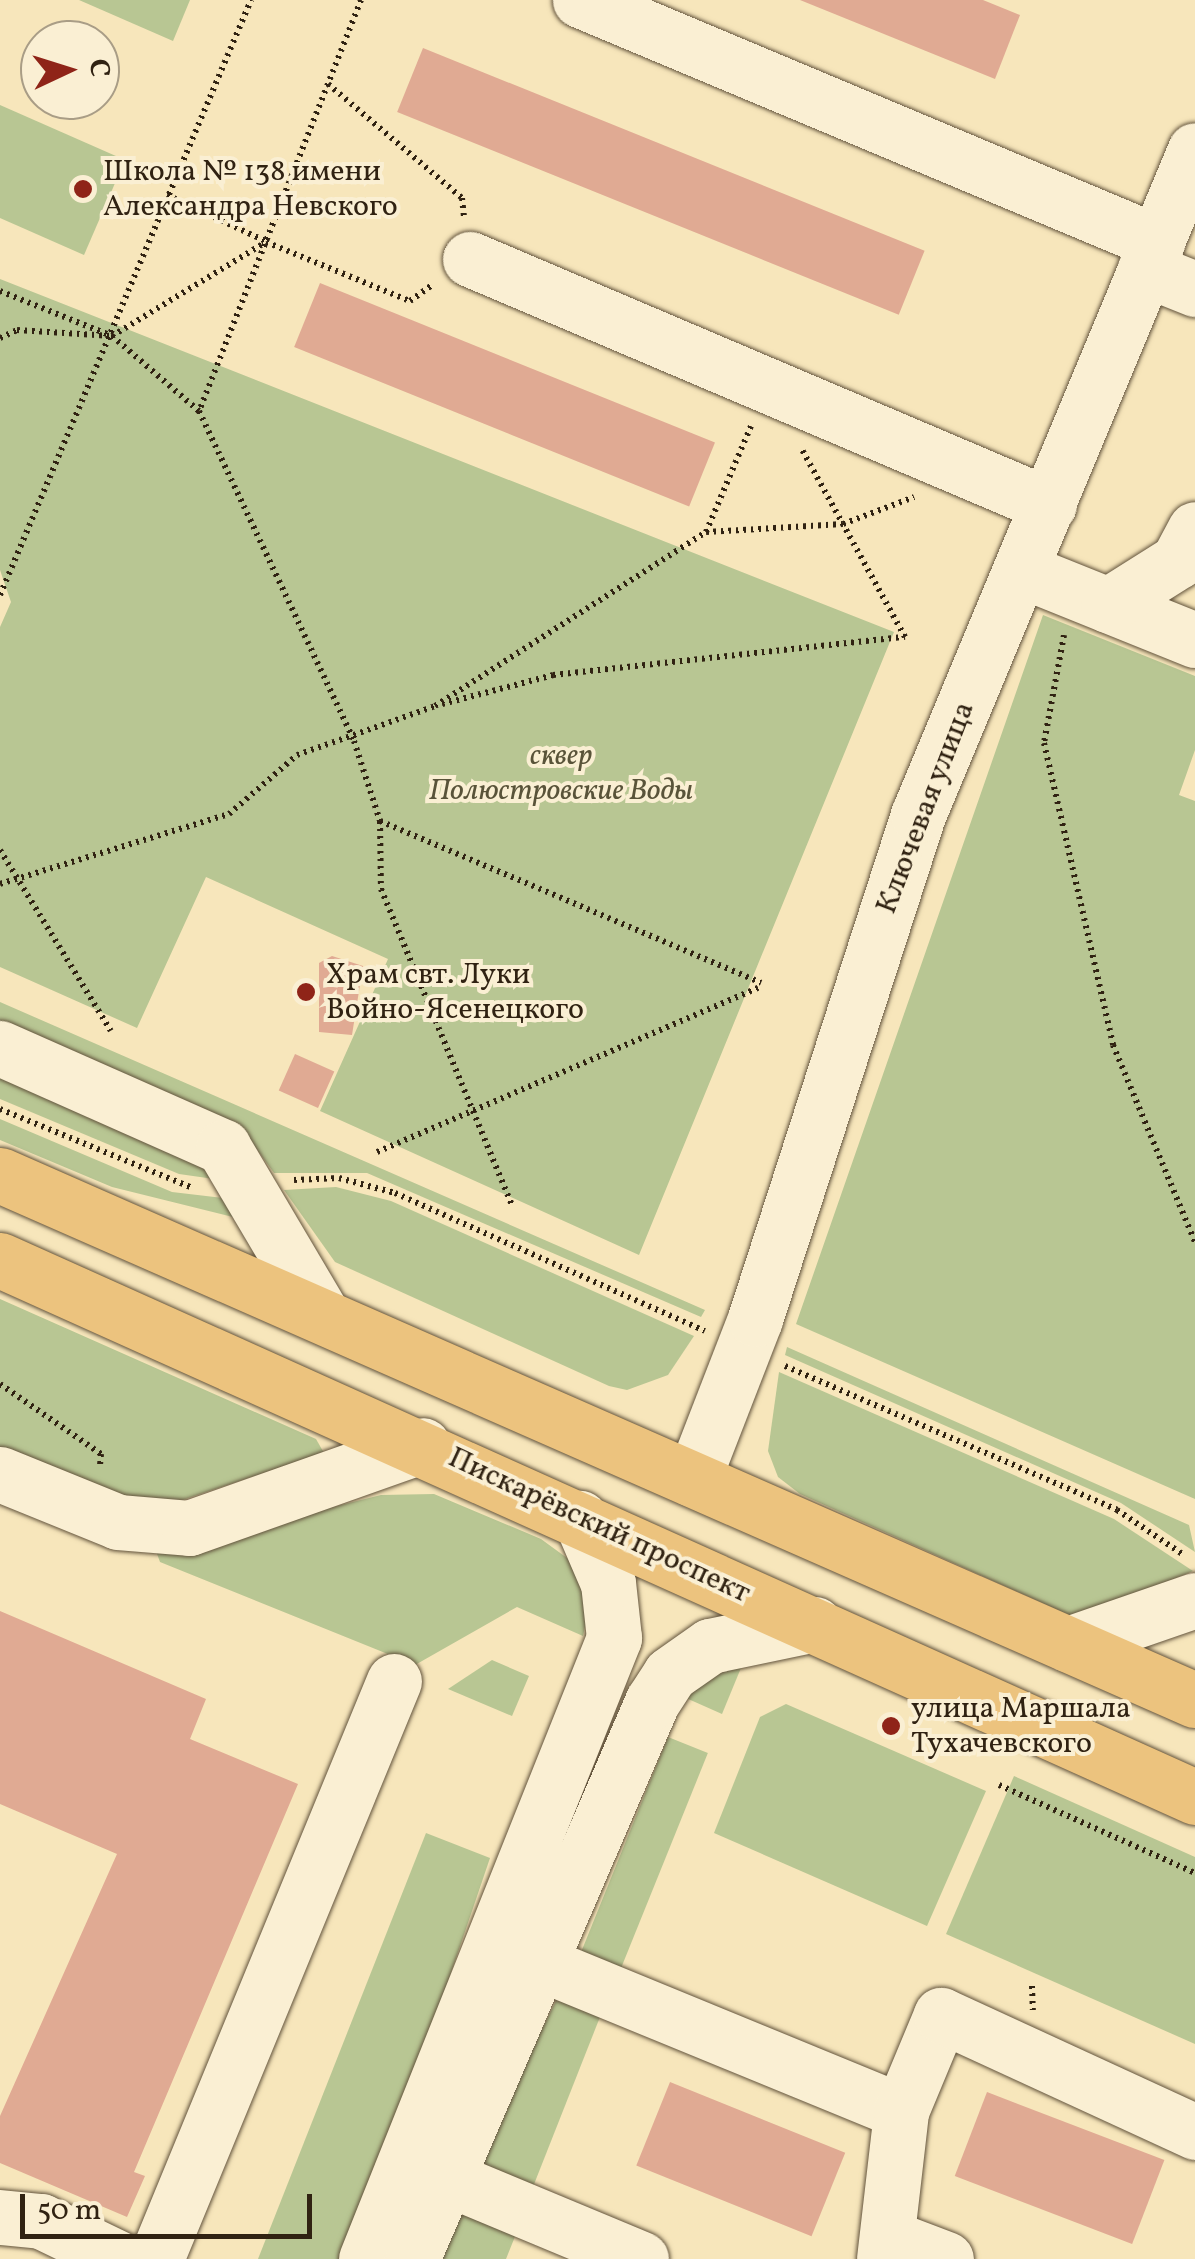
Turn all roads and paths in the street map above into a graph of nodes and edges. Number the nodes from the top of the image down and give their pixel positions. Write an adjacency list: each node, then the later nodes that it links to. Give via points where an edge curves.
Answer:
1 (251, 0): 6 (path)
2 (361, 0): 4 (path)
3 (580, 0): 8 (street)
4 (328, 84): 7 (path); 9 (path, via 462,198)
5 (1195, 150): 8 (street, Ключевая улица)
6 (167, 195): 7 (path); 12 (path)
7 (266, 242): 9 (path, via 410,301); 12 (path); 15 (path)
8 (1151, 256): 10 (street); 17 (street, Ключевая улица)
9 (470, 259): 14 (street)
10 (1195, 289)
11 (0, 290): 12 (path)
12 (112, 336): 13 (path, via 18,330); 15 (path); 22 (path)
13 (0, 338)
14 (768, 388): 16 (street); 18 (path); 20 (path)
15 (199, 411): 25 (path)
16 (975, 474): 17 (street); 18 (path)
17 (1048, 505): 21 (street, Ключевая улица)
18 (843, 524): 20 (path); 24 (path, via 905,637 553,675)
19 (1195, 530): 21 (street, via 1178,561)
20 (706, 532): 24 (path)
21 (1066, 588): 23 (street); 37 (path, via 1044,743 1113,1045); 42 (street, Ключевая улица, via 918,814 755,1320)
22 (0, 595)
23 (1195, 640)
24 (435, 706): 25 (path)
25 (354, 741): 26 (path); 28 (path, via 297,755 229,814)
26 (380, 821): 32 (path, via 381,890); 32 (path, via 759,985)
27 (0, 850): 29 (path)
28 (0, 884)
29 (111, 1031)
30 (0, 1048): 39 (street, via 223,1147)
31 (0, 1110): 35 (path)
32 (470, 1113): 33 (path); 36 (path)
33 (377, 1152)
34 (0, 1175): 39 (main road)
35 (213, 1192)
36 (512, 1206)
37 (1195, 1242)
38 (0, 1260): 40 (main road, Пискарёвский проспект)
39 (320, 1311): 42 (main road)
40 (422, 1445): 41 (street, via 189,1528 118,1522); 43 (main road, Пискарёвский проспект)
41 (0, 1474)
42 (693, 1479): 46 (main road)
43 (580, 1518): 45 (main road, Пискарёвский проспект); 55 (street, via 608,1583 614,1638)
44 (1195, 1600): 46 (street)
45 (815, 1624): 50 (main road, Пискарёвский проспект); 52 (street, via 710,1646 670,1674)
46 (1068, 1644): 48 (main road)
47 (394, 1681): 59 (street)
48 (1195, 1700)
49 (999, 1785): 51 (path)
50 (1195, 1798)
51 (1195, 1873)
52 (542, 1964): 53 (street); 55 (street)
53 (901, 2111): 54 (street, via 941,2015); 57 (street)
54 (1195, 2132)
55 (427, 2170): 60 (street); 61 (street); 62 (street)
56 (0, 2217): 58 (street, via 41,2221)
57 (886, 2248): 63 (street)
58 (120, 2259)
59 (156, 2259)
60 (366, 2259)
61 (412, 2259)
62 (641, 2259)
63 (946, 2259)

